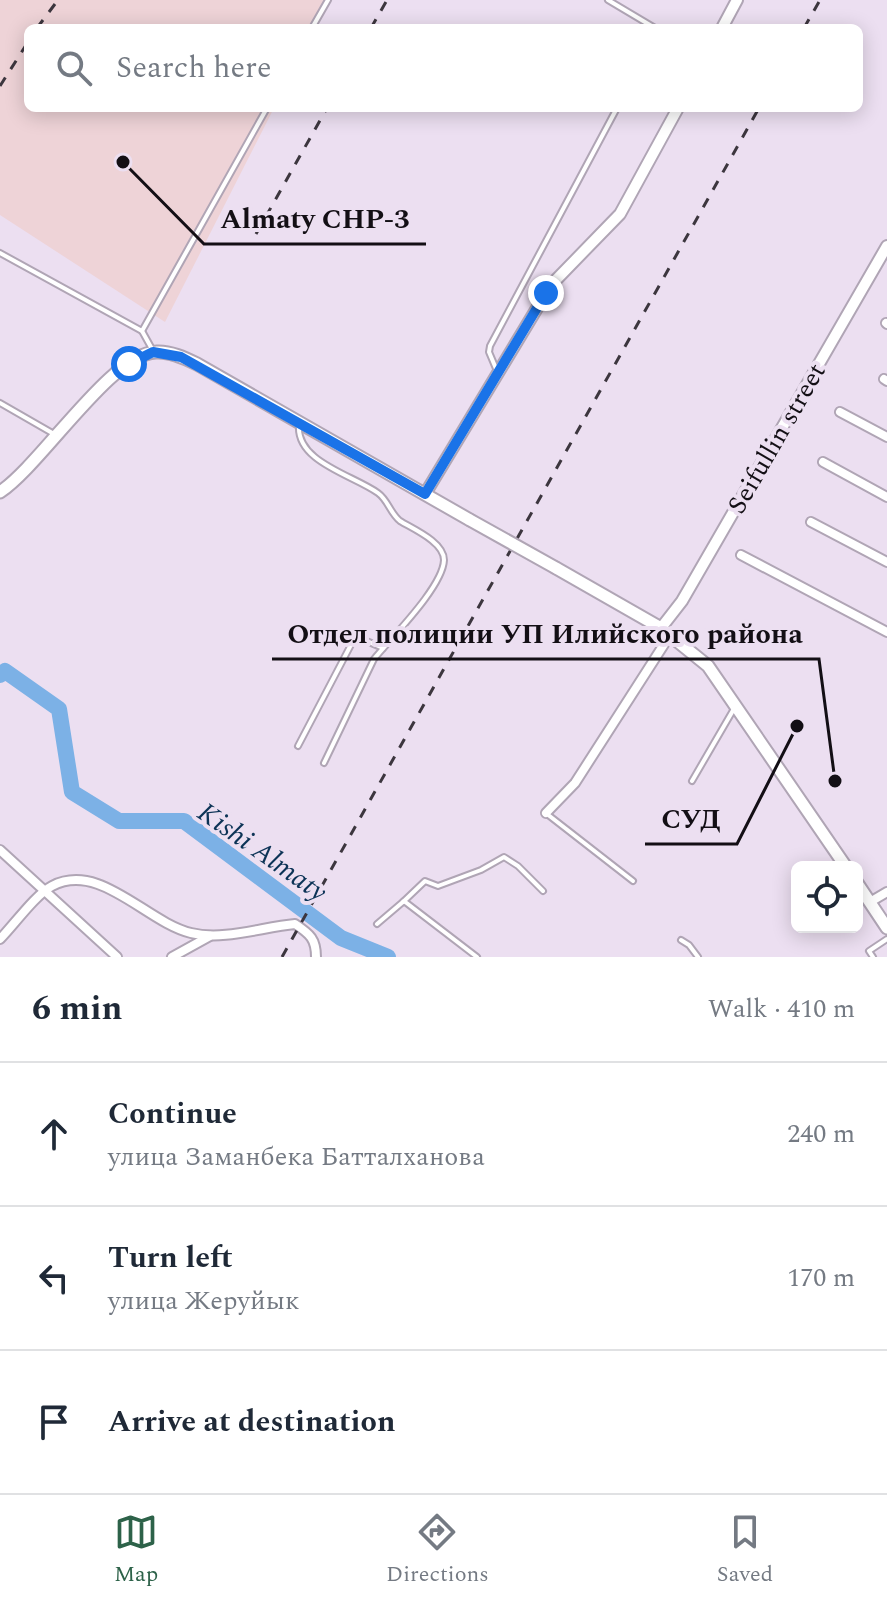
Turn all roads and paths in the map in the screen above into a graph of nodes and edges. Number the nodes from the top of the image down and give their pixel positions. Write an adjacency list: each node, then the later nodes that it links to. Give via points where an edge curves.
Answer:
1 (328, 0): 4 (lane)
2 (608, 0): 5 (lane)
3 (737, 0): 6 (street)
4 (314, 24)
5 (648, 24)
6 (724, 24)
7 (265, 112): 12 (lane)
8 (615, 112): 14 (lane, via 490,346)
9 (676, 112): 14 (street, via 620,214 551,285)
10 (887, 246): 27 (street, Seifullin street)
11 (0, 253): 12 (lane)
12 (142, 331): 13 (lane)
13 (153, 352): 17 (main road, via 197,364); 18 (main road, via 111,376)
14 (497, 371): 22 (street)
15 (0, 403): 18 (lane)
16 (840, 412): 19 (street)
17 (299, 422): 22 (main road); 29 (lane, via 306,450 379,493 393,515 442,551 438,580)
18 (56, 435): 21 (main road)
19 (887, 437)
20 (823, 462): 23 (street)
21 (0, 492)
22 (425, 494): 27 (main road, bridge)
23 (887, 497)
24 (811, 522): 26 (street)
25 (741, 555): 28 (street)
26 (887, 562)
27 (666, 632): 30 (main road, via 708,666); 34 (street, via 575,783)
28 (887, 632)
29 (383, 648): 31 (lane, via 354,639); 32 (lane)
30 (736, 704): 33 (lane); 36 (main road)
31 (298, 746)
32 (324, 763)
33 (692, 781)
34 (546, 813): 37 (lane)
35 (0, 850): 49 (street)
36 (842, 861)
37 (633, 881)
38 (543, 891): 41 (lane, via 504,857 438,886 425,881)
39 (863, 892): 42 (main road)
40 (887, 892): 42 (street)
41 (403, 902): 43 (lane); 52 (lane)
42 (870, 902): 44 (main road)
43 (377, 924)
44 (887, 928)
45 (212, 935): 46 (street, via 174,927 96,882 79,879 49,887); 50 (street); 51 (street, via 295,924 312,936)
46 (0, 939)
47 (887, 939): 54 (lane, via 869,951)
48 (681, 940): 53 (lane)
49 (117, 957)
50 (172, 957)
51 (316, 957)
52 (477, 957)
53 (698, 957)
54 (873, 957)

